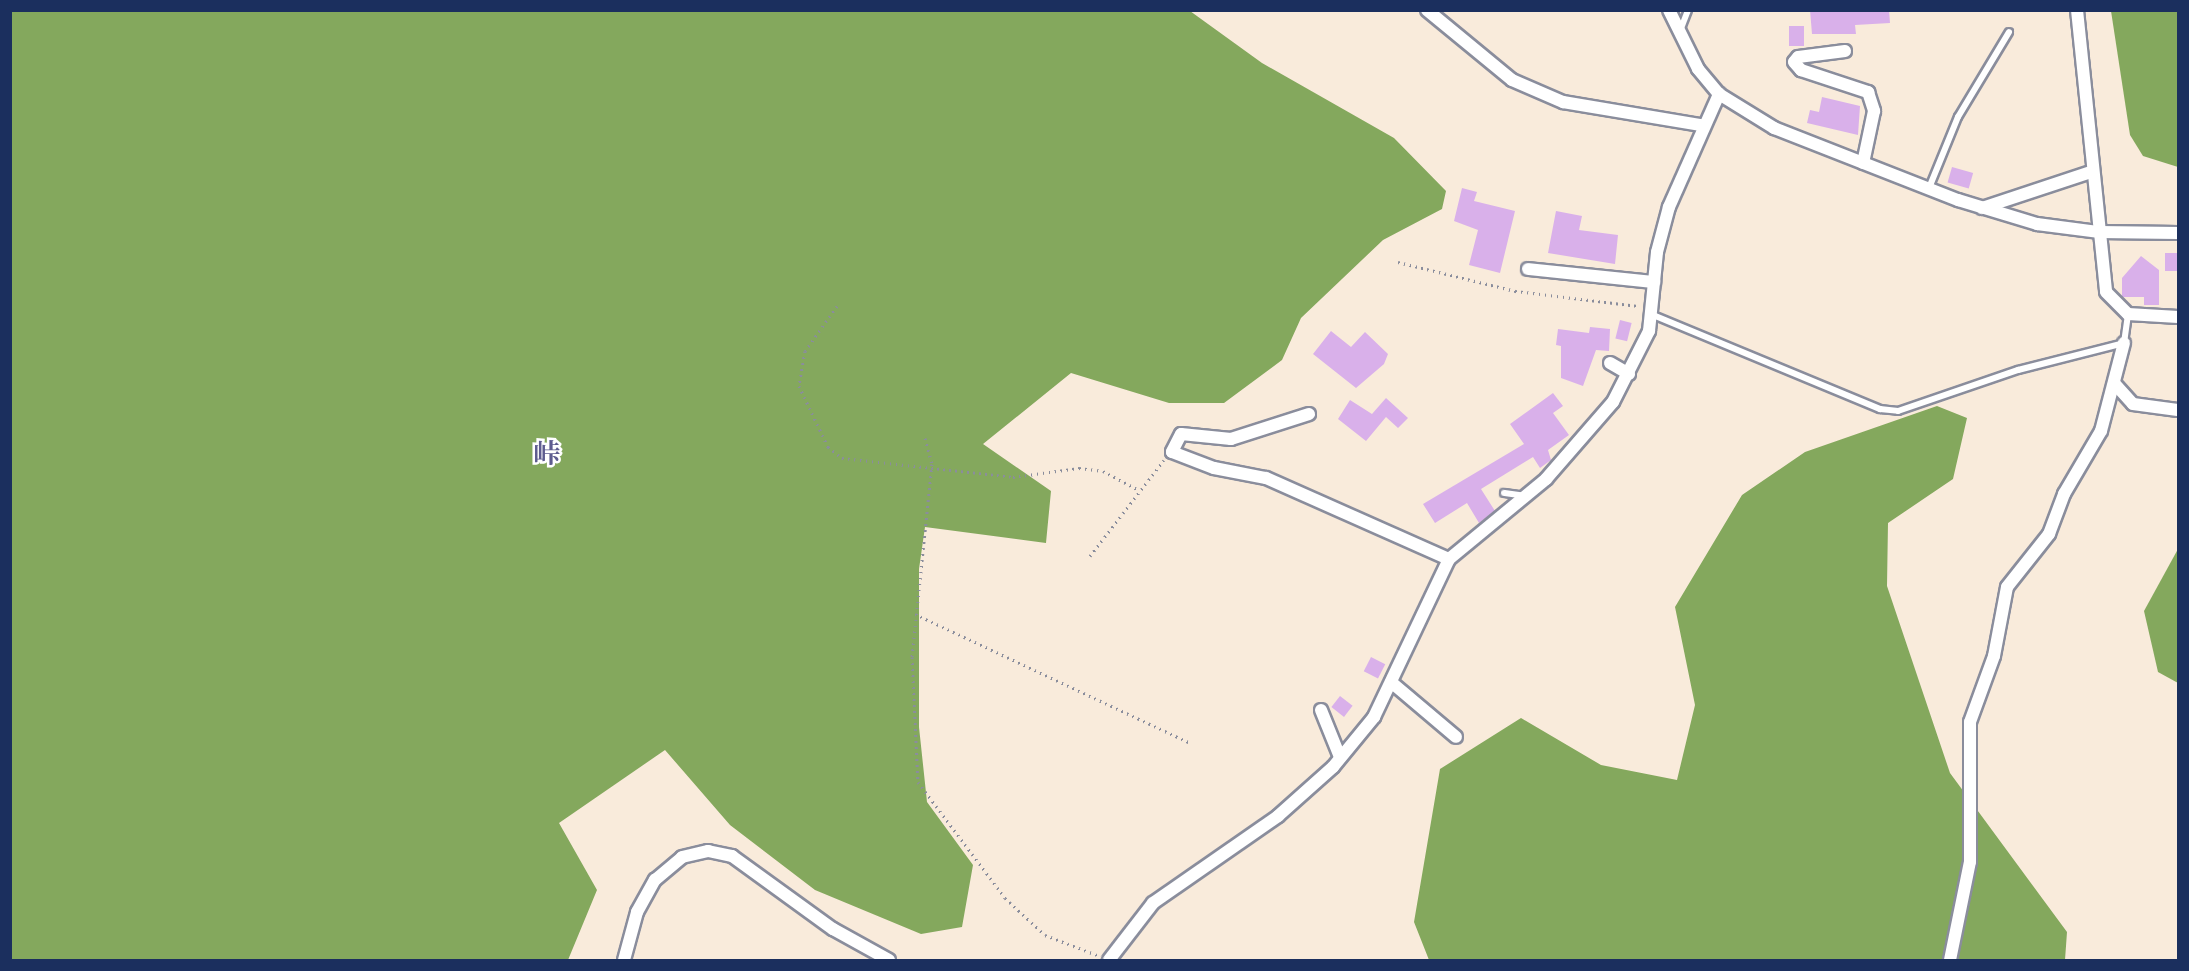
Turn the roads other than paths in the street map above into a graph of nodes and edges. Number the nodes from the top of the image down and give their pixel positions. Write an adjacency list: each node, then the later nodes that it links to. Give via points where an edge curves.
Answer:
1 (1427, 10): 9 (street, via 1499,72 1563,102)
2 (1669, 10): 5 (street)
3 (1688, 10): 5 (lane)
4 (2078, 10): 11 (street)
5 (1680, 32): 8 (street, via 1698,69)
6 (2009, 32): 12 (lane, via 1958,117)
7 (1845, 51): 10 (street, via 1798,57 1794,62 1801,70 1868,92 1874,111)
8 (1719, 94): 9 (street); 10 (street, via 1773,128)
9 (1701, 125): 17 (street, via 1669,207)
10 (1863, 163): 12 (street)
11 (2091, 172): 13 (street); 14 (street)
12 (1928, 189): 13 (street)
13 (1982, 208): 14 (street)
14 (2099, 232): 15 (street); 19 (street, via 2106,292)
15 (2178, 232)
16 (1528, 269): 17 (street)
17 (1654, 282): 18 (street)
18 (1654, 312): 21 (lane, via 1880,409 1898,411 2018,370); 23 (street)
19 (2128, 314): 20 (street); 21 (lane)
20 (2178, 317)
21 (2124, 343): 24 (street)
22 (1610, 363): 23 (street)
23 (1629, 374): 28 (street, via 1613,402)
24 (2114, 383): 25 (street, via 2133,404); 37 (street, via 2101,431 2064,494 2049,534 2007,587 1994,656 1970,722 1970,862)
25 (2178, 410)
26 (1309, 414): 29 (street, via 1231,439 1181,434 1172,452 1214,468 1266,477)
27 (1504, 493): 28 (lane)
28 (1525, 496): 29 (street)
29 (1449, 559): 30 (street)
30 (1391, 682): 32 (street); 33 (street, via 1374,717)
31 (1321, 710): 33 (street)
32 (1456, 737)
33 (1340, 757): 36 (street, via 1278,816 1153,903)
34 (624, 960): 35 (street, via 637,912 655,880 682,858 708,851 732,856 833,928)
35 (889, 960)
36 (1109, 960)
37 (1950, 960)

